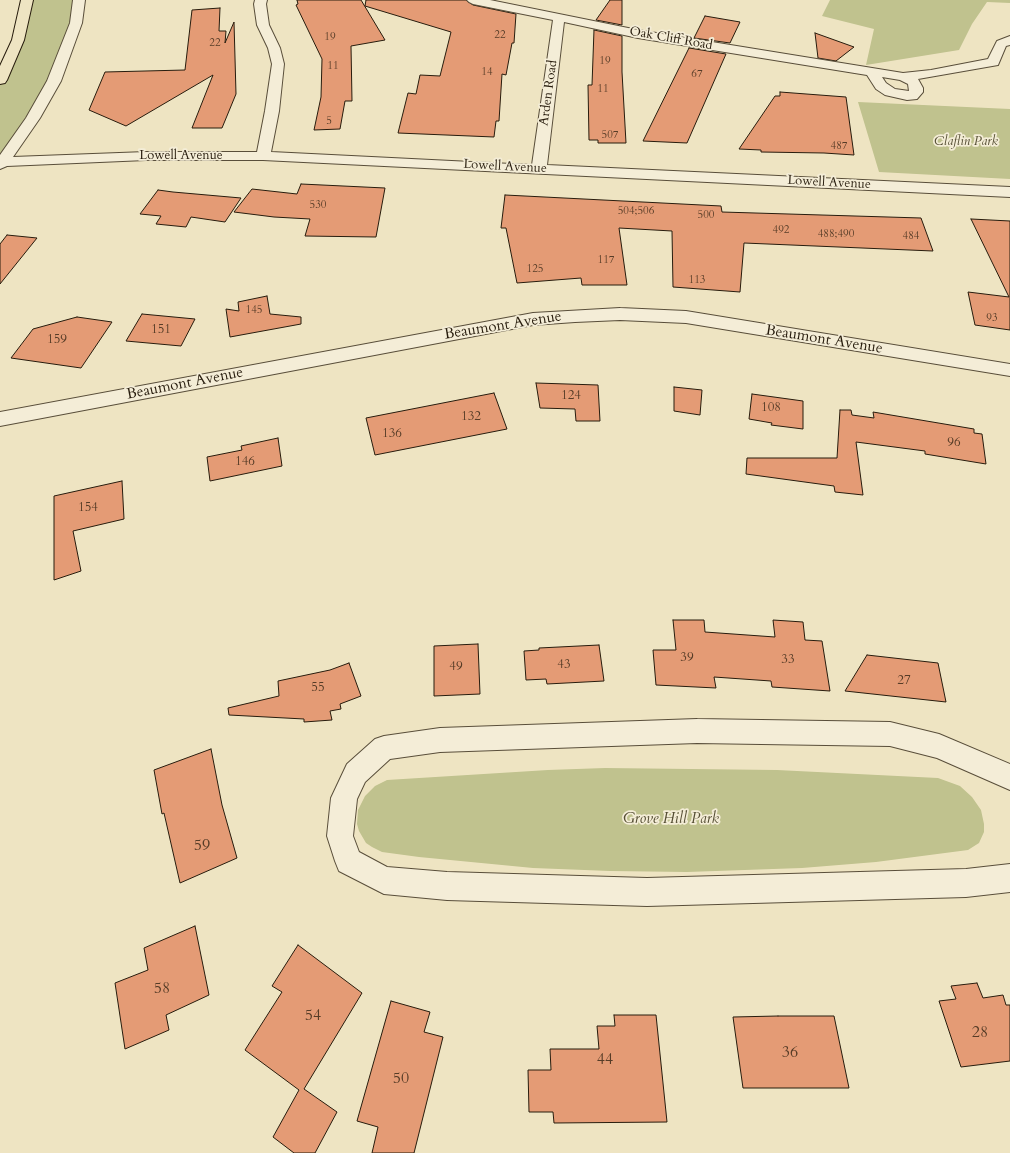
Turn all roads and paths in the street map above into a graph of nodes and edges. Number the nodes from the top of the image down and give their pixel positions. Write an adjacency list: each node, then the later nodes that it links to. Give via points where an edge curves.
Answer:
1 (27, 0): 9 (main road, via 18,40)
2 (79, 0): 11 (street, via 76,23 54,81 33,118)
3 (261, 0): 10 (street, via 263,25 274,48 278,64)
4 (473, 0): 5 (street, Oak Cliff Road)
5 (558, 18): 7 (street, Oak Cliff Road); 12 (street, Arden Road)
6 (1010, 40): 8 (street, Oak Cliff Road, via 1001,44 993,62)
7 (871, 72): 8 (street, Oak Cliff Road); 8 (street, via 876,82 886,90 898,95 912,96 916,88 910,80)
8 (903, 77)
9 (0, 80)
10 (263, 156): 11 (street, Lowell Avenue, via 146,156); 12 (street, Lowell Avenue)
11 (1, 163)
12 (539, 169): 13 (street, Lowell Avenue)
13 (1010, 192)
14 (1010, 370): 15 (street, Beaumont Avenue, via 686,317 620,314 575,316 533,319)
15 (0, 419)
16 (1010, 777): 17 (street, via 939,746 890,734 697,731 440,740 384,748 356,773 344,798 340,836 349,861 384,880 446,886 647,892 966,883)
17 (1010, 878)

